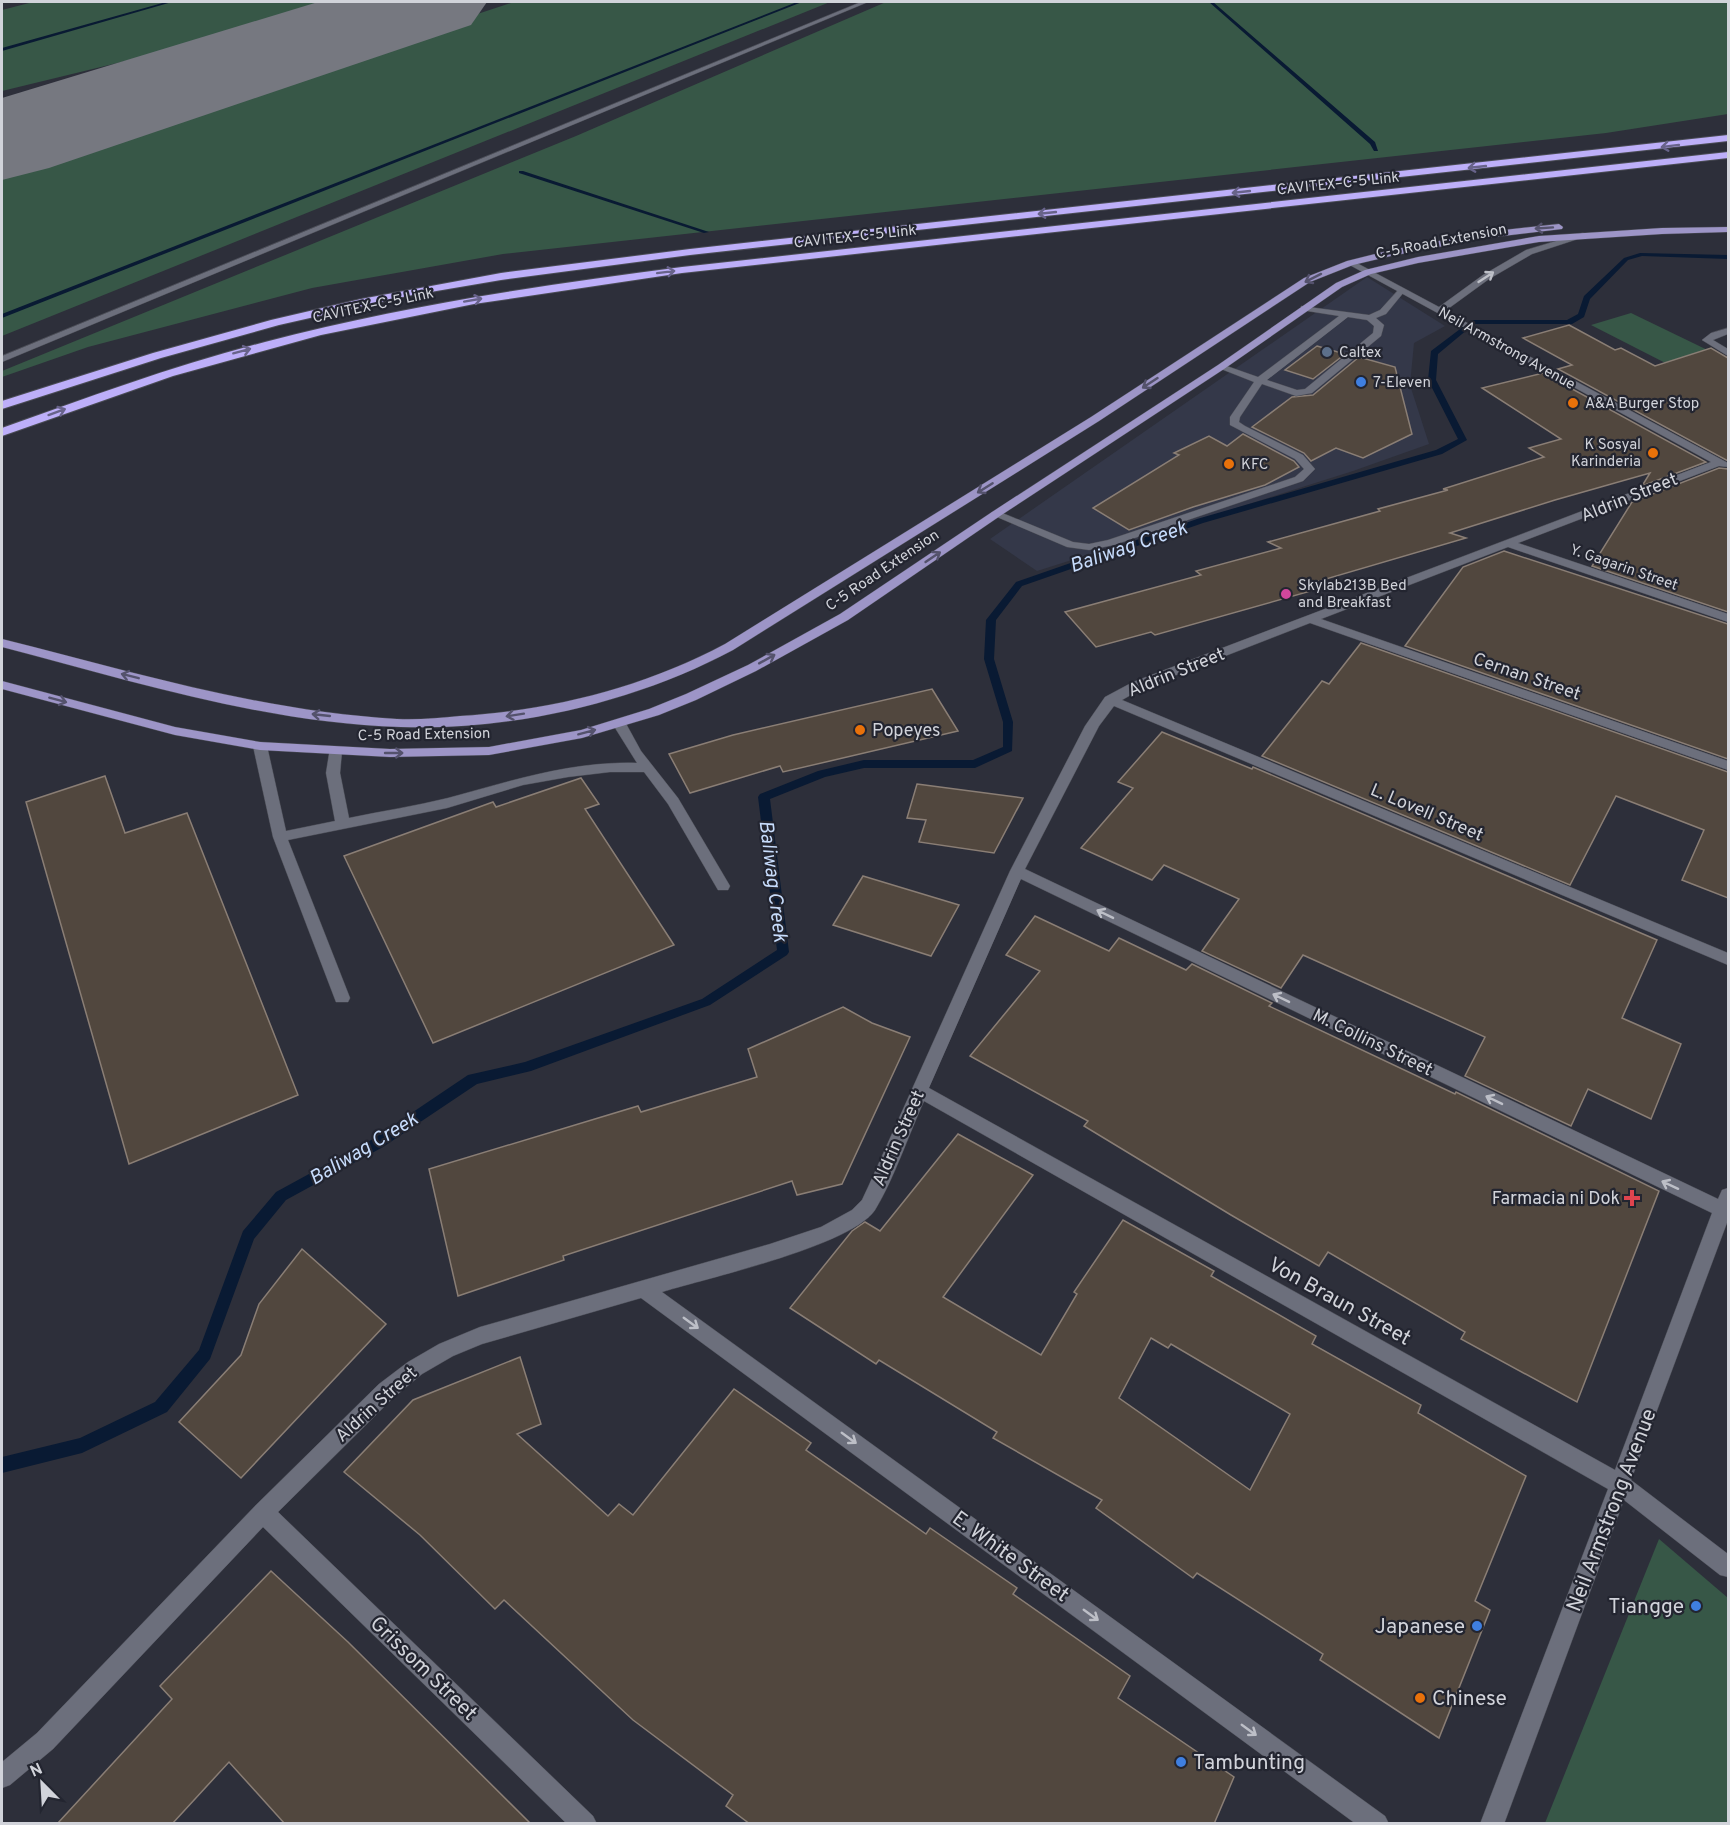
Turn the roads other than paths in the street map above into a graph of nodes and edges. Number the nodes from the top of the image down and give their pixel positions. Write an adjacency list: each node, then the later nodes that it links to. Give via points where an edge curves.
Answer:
1 (865, 2): 16 (street)
2 (1728, 138): 19 (highway, CAVITEX–C-5 Link, one-way to 19, via 526,272 276,322)
3 (1728, 155): 20 (highway, CAVITEX–C-5 Link, one-way to 3, via 147,381 270,344 398,314 510,294 682,270)
4 (1728, 221): 7 (main road, C-5 Road Extension, one-way to 7, via 1532,229)
5 (1728, 230): 6 (main road, C-5 Road Extension)
6 (1590, 234): 8 (main road, C-5 Road Extension, via 1466,250); 11 (street, one-way to 6, via 1529,252)
7 (1350, 263): 8 (street, Neil Armstrong Avenue); 26 (main road, C-5 Road Extension, one-way to 26, via 1307,280 1095,419 729,647 678,673 623,692 493,719 397,724 303,713 205,695)
8 (1368, 272): 9 (street, Neil Armstrong Avenue); 10 (main road, C-5 Road Extension)
9 (1401, 290): 11 (street, Neil Armstrong Avenue); 13 (street, via 1383,312)
10 (1304, 308): 12 (street); 17 (main road, C-5 Road Extension)
11 (1438, 311): 21 (street, Neil Armstrong Avenue)
12 (1347, 314): 13 (street); 18 (street)
13 (1370, 318): 18 (street, via 1379,325 1378,333 1308,391 1296,393)
14 (1728, 331): 15 (street, via 1707,340)
15 (1728, 353)
16 (2, 358)
17 (1221, 367): 18 (street); 22 (main road, C-5 Road Extension)
18 (1260, 380): 22 (street, via 1234,423 1299,457 1310,470 1299,479 1089,547 1071,545)
19 (2, 405)
20 (2, 432)
21 (1724, 465): 23 (street, Aldrin Street)
22 (996, 514): 29 (main road, C-5 Road Extension, one-way to 22, via 691,697 834,623)
23 (1510, 544): 24 (street, Y. Gagarin Street); 25 (street, Aldrin Street)
24 (1728, 618)
25 (1313, 620): 28 (street, Aldrin Street, via 1138,685); 32 (street, Cernan Street)
26 (2, 643)
27 (2, 685): 30 (main road, C-5 Road Extension, one-way to 30, via 175,730)
28 (1110, 700): 36 (street, Aldrin Street, via 1099,712); 38 (street, L. Lovell Street)
29 (619, 723): 31 (main road, C-5 Road Extension, one-way to 29, via 489,750 582,734); 33 (street)
30 (260, 746): 31 (main road, C-5 Road Extension); 35 (street)
31 (335, 751): 34 (street, via 333,773)
32 (1728, 766)
33 (648, 768): 34 (street, via 568,772); 37 (street, via 673,801)
34 (343, 824): 35 (street)
35 (280, 837): 39 (street)
36 (1017, 871): 40 (street, Aldrin Street); 41 (street, M. Collins Street, one-way to 36)
37 (723, 886)
38 (1728, 959)
39 (342, 998)
40 (919, 1090): 42 (street, Aldrin Street, via 877,1187 858,1216 826,1233); 43 (street, Von Braun Street)
41 (1727, 1206): 43 (street, Neil Armstrong Avenue)
42 (644, 1289): 44 (street, Aldrin Street, via 480,1336 415,1368 386,1391); 48 (street, E. White Street, one-way to 48)
43 (1621, 1485): 45 (street, Von Braun Street); 49 (street, Neil Armstrong Avenue)
44 (263, 1512): 46 (street, Aldrin Street, via 45,1741); 47 (street, Grissom Street)
45 (1728, 1567)
46 (2, 1777)
47 (585, 1824)
48 (1377, 1824)
49 (1492, 1824)

